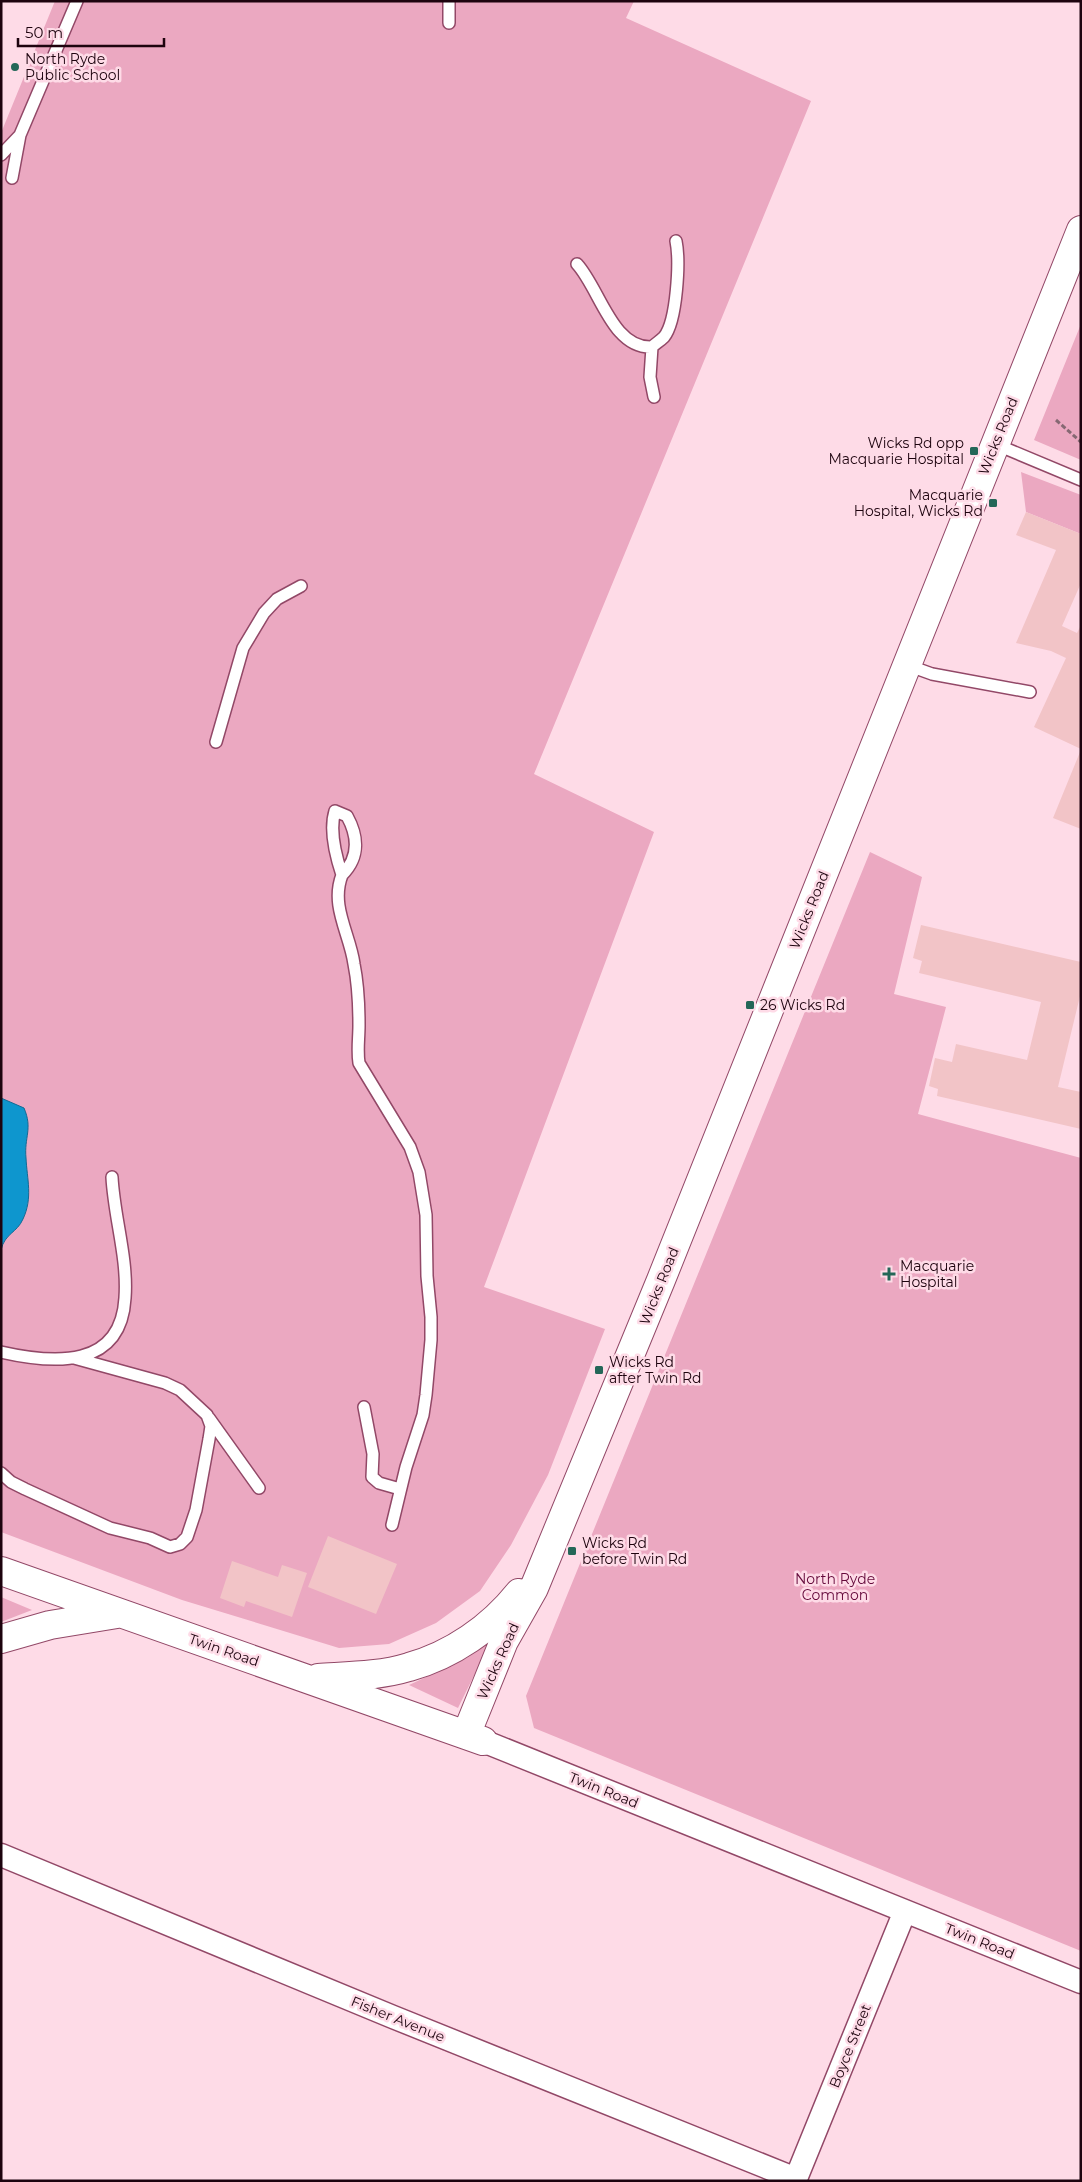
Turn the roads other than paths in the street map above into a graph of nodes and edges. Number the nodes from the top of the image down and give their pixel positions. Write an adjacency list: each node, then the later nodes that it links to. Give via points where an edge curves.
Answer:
1 (77, 1): 4 (lane)
2 (449, 1): 3 (lane)
3 (448, 23)
4 (20, 136): 5 (lane); 6 (lane)
5 (1, 155)
6 (12, 178)
7 (1081, 230): 12 (main road, Wicks Road)
8 (676, 242): 10 (lane, via 676,296 669,326)
9 (577, 264): 10 (lane, via 622,335 633,344)
10 (652, 347): 11 (lane, via 650,377)
11 (654, 397)
12 (995, 444): 13 (lane); 15 (main road, Wicks Road)
13 (1081, 480)
14 (301, 586): 17 (lane, via 277,599 264,613 243,648)
15 (907, 665): 16 (lane, via 932,674); 28 (main road, Wicks Road, via 665,1271)
16 (1030, 692)
17 (216, 742)
18 (342, 875): 18 (lane, via 355,850 356,838 347,816 335,812 332,820); 26 (lane, via 337,900 354,964 359,1022 358,1064 410,1147 419,1172 426,1215 430,1356 423,1415)
19 (112, 1177): 21 (lane, via 124,1277 122,1318 115,1333 97,1352)
20 (1, 1352): 21 (lane, via 36,1358)
21 (74, 1358): 23 (lane, via 165,1383 180,1390)
22 (364, 1407): 26 (lane, via 373,1454 372,1477 379,1483)
23 (207, 1415): 24 (lane, via 211,1426 200,1494 187,1537 170,1547 150,1538 110,1528 25,1490); 25 (lane)
24 (1, 1473)
25 (259, 1488)
26 (400, 1488): 27 (lane)
27 (392, 1525)
28 (545, 1561): 32 (main road, via 502,1613 450,1650 430,1660 408,1668 377,1673); 33 (main road, Wicks Road, via 534,1588 504,1641)
29 (1, 1572): 30 (main road, Twin Road)
30 (121, 1614): 31 (main road, Twin Road, via 50,1624); 32 (main road, Twin Road)
31 (1, 1638)
32 (308, 1679): 33 (main road, Twin Road)
33 (474, 1738): 35 (street, Twin Road)
34 (1, 1855): 37 (street, Fisher Avenue)
35 (905, 1911): 36 (street, Twin Road); 37 (street, Boyce Street)
36 (1081, 1982)
37 (796, 2180)

